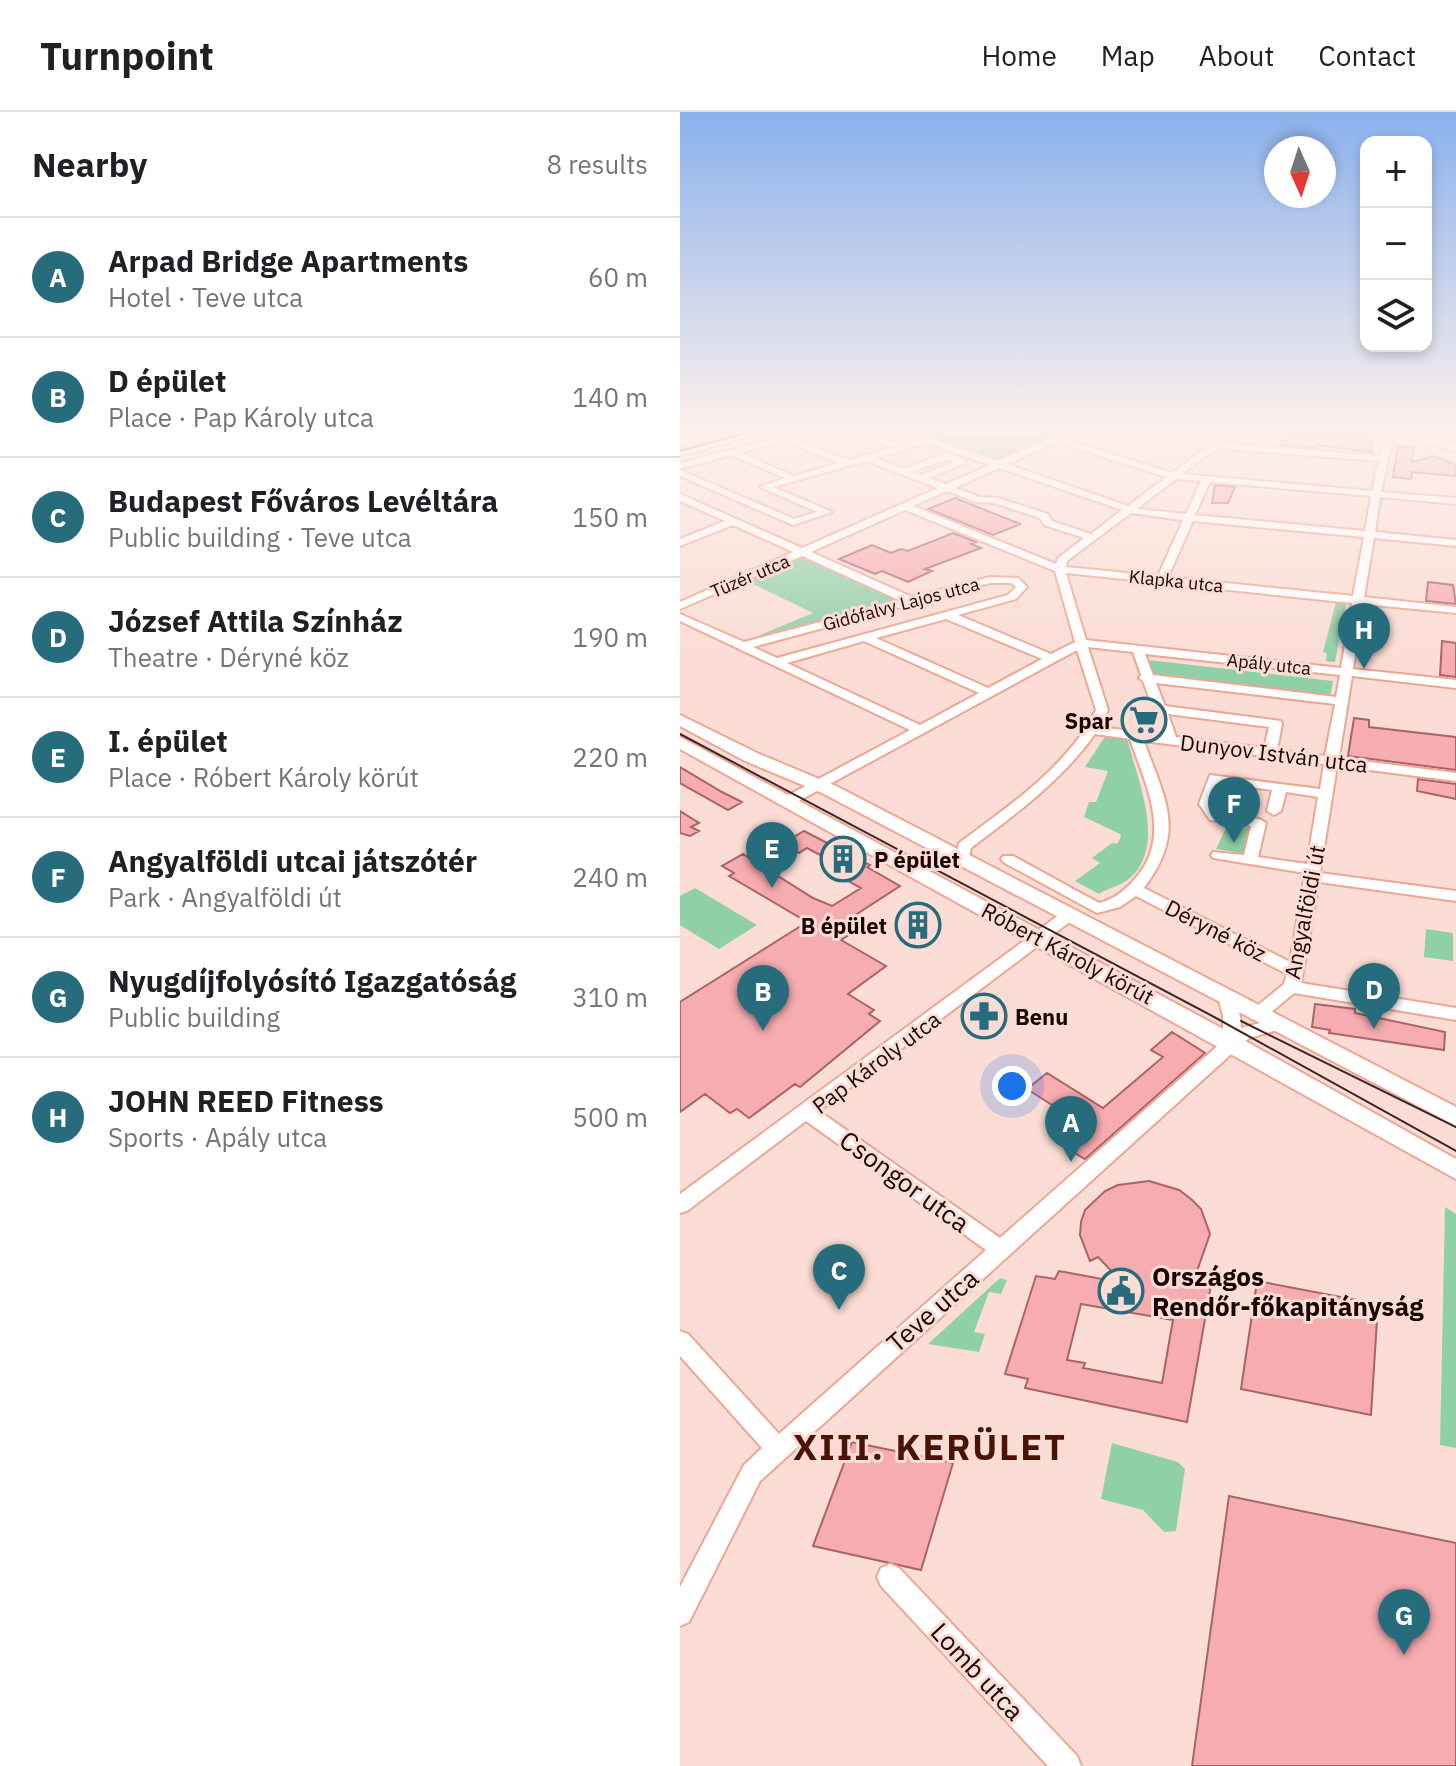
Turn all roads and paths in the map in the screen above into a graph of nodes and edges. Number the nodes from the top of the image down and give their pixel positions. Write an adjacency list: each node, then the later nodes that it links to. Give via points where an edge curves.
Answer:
1 (698, 505): 15 (street)
2 (718, 505): 17 (street)
3 (754, 505): 13 (street)
4 (810, 505): 16 (street, via 827,512)
5 (911, 505): 11 (street, Tüzér utca)
6 (1011, 505): 19 (street)
7 (1114, 505): 12 (street)
8 (1134, 505): 12 (street)
9 (1196, 505): 14 (street)
10 (1374, 505): 18 (street, Angyalföldi út)
11 (907, 507): 22 (street, Tüzér utca); 23 (street, Klapka utca)
12 (1128, 510): 14 (street); 19 (street)
13 (779, 516): 16 (street); 17 (street)
14 (1191, 519): 18 (street); 24 (street)
15 (733, 521): 17 (street); 20 (street)
16 (793, 522): 17 (street)
17 (762, 528): 22 (street)
18 (1369, 535): 21 (street); 25 (street, Angyalföldi út)
19 (1091, 537): 23 (street)
20 (680, 543)
21 (1456, 543)
22 (804, 553): 26 (street); 27 (street, Tüzér utca)
23 (1058, 569): 24 (street, Klapka utca); 32 (street)
24 (1162, 579): 25 (street, Klapka utca)
25 (1358, 600): 28 (street, Klapka utca); 37 (street, Angyalföldi út)
26 (911, 601): 29 (street, Gidófalvy Lajos utca, via 999,579 1022,587 1012,597); 33 (street, Gidófalvy Lajos utca)
27 (680, 606)
28 (1456, 610)
29 (947, 615): 31 (street, Gidófalvy Lajos utca); 35 (street, Gidófalvy Lajos utca)
30 (680, 617): 33 (street)
31 (864, 637): 36 (street, Gidófalvy Lajos utca); 40 (street, Gidófalvy Lajos utca)
32 (1081, 643): 34 (street, Apály utca); 35 (street); 45 (street, via 1103,703)
33 (744, 646): 36 (street)
34 (1138, 650): 37 (street, Apály utca); 38 (street)
35 (1049, 658): 40 (street)
36 (776, 662): 44 (street)
37 (1346, 672): 39 (street, Apály utca); 41 (street, Angyalföldi út)
38 (1145, 678): 41 (street, Apály utca); 42 (street)
39 (1456, 684)
40 (987, 692): 44 (street)
41 (1341, 701): 50 (street, Angyalföldi út)
42 (1158, 709): 47 (street); 49 (street, via 1276,724)
43 (680, 720): 52 (main road, Róbert Károly körút)
44 (918, 729): 52 (street)
45 (1093, 730): 46 (street, Dunyov István utca); 58 (street, via 1025,802 964,846)
46 (1136, 736): 47 (street, Dunyov István utca); 62 (street, via 1165,827 1161,853)
47 (1171, 740): 49 (street, Dunyov István utca)
48 (682, 745): 55 (main road, Róbert Károly körút)
49 (1270, 753): 50 (street, Dunyov István utca)
50 (1333, 761): 51 (street, Dunyov István utca); 54 (street, Angyalföldi út)
51 (1456, 777)
52 (818, 784): 55 (street); 58 (main road, Róbert Károly körút)
53 (1280, 788): 54 (street); 56 (street); 60 (street, via 1215,778 1206,804 1215,817 1259,823)
54 (1327, 794): 61 (street, Angyalföldi út)
55 (788, 801): 65 (main road, Róbert Károly körút)
56 (1274, 811)
57 (1218, 855): 60 (street)
58 (963, 859): 64 (main road, Róbert Károly körút)
59 (1008, 859): 62 (street, via 1097,908 1108,907)
60 (1250, 860): 61 (street)
61 (1313, 873): 63 (street); 66 (street, Angyalföldi út)
62 (1135, 889): 66 (street, Déryné köz)
63 (1456, 896)
64 (1069, 915): 65 (street, Pap Károly utca); 67 (main road, Róbert Károly körút)
65 (1041, 938): 70 (main road, Róbert Károly körút); 71 (street, Pap Károly utca)
66 (1293, 980): 68 (street, Déryné köz); 69 (street, Angyalföldi út)
67 (1226, 998): 69 (main road, Róbert Károly körút); 70 (street)
68 (1456, 1014)
69 (1266, 1020): 70 (street, Teve utca); 72 (main road, Róbert Károly körút)
70 (1232, 1043): 73 (main road, Róbert Károly körút); 75 (street, Teve utca)
71 (809, 1113): 74 (street, Pap Károly utca); 75 (street, Csongor utca)
72 (1456, 1117)
73 (1455, 1169)
74 (680, 1205)
75 (1001, 1250): 77 (street, Teve utca)
76 (680, 1341): 77 (street)
77 (778, 1449): 79 (street, Teve utca, via 744,1484)
78 (890, 1577): 80 (street, Lomb utca)
79 (680, 1613)
80 (1067, 1766)

